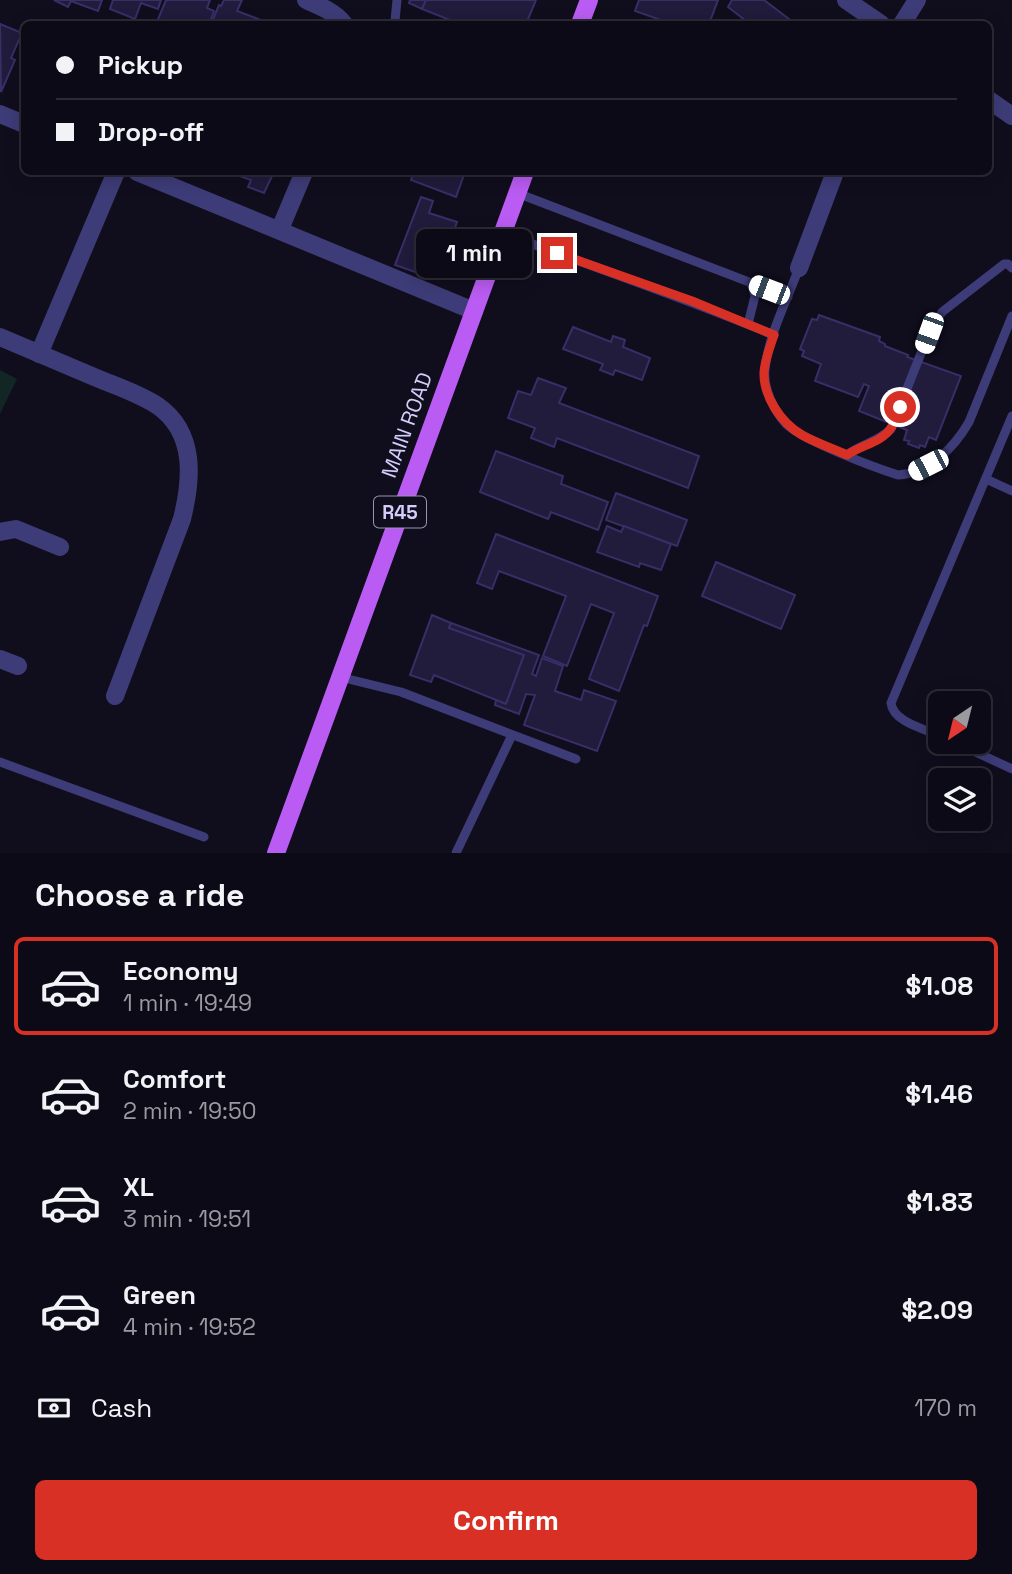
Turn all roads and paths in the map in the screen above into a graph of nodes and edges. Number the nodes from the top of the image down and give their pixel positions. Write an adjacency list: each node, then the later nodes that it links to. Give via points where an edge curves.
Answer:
1 (306, 0): 6 (street)
2 (397, 0): 7 (lane)
3 (589, 0): 8 (main road)
4 (846, 0): 9 (street)
5 (917, 0): 10 (street)
6 (342, 21)
7 (395, 21)
8 (581, 21)
9 (877, 21)
10 (904, 21)
11 (992, 102): 13 (street)
12 (0, 114): 14 (street)
13 (1012, 116)
14 (21, 123)
15 (115, 175): 32 (street)
16 (145, 175): 21 (street)
17 (303, 175): 21 (street)
18 (524, 175): 20 (main road, MAIN ROAD / R45)
19 (834, 175): 23 (street)
20 (517, 193): 22 (main road, MAIN ROAD / R45); 25 (lane)
21 (280, 229): 27 (street)
22 (503, 233): 27 (main road, MAIN ROAD / R45); 29 (lane)
23 (799, 268): 26 (lane)
24 (1012, 268): 34 (lane, via 1004,264 942,312 929,333 891,429)
25 (751, 283): 26 (lane); 29 (lane, via 755,296)
26 (788, 297): 30 (lane)
27 (474, 311): 41 (main road, MAIN ROAD / R45)
28 (1012, 316): 34 (lane, via 969,422 946,452 910,475 898,475)
29 (748, 324): 30 (lane)
30 (774, 335): 34 (lane, via 764,374 776,410 802,435)
31 (0, 337): 32 (street)
32 (39, 354): 42 (street, via 159,407 174,422 190,463 190,489 182,519)
33 (1012, 416): 35 (lane)
34 (847, 455)
35 (986, 480): 36 (lane); 43 (lane, via 891,703 899,717)
36 (1012, 491)
37 (0, 533): 38 (street, via 16,529)
38 (60, 547)
39 (0, 659): 40 (street)
40 (18, 666)
41 (340, 677): 44 (lane, via 401,692); 50 (main road, MAIN ROAD / R45)
42 (115, 695)
43 (928, 730)
44 (512, 736): 46 (lane); 51 (lane)
45 (980, 754): 48 (lane)
46 (576, 759)
47 (0, 762): 49 (lane)
48 (1012, 769)
49 (204, 837)
50 (276, 853)
51 (456, 853)

